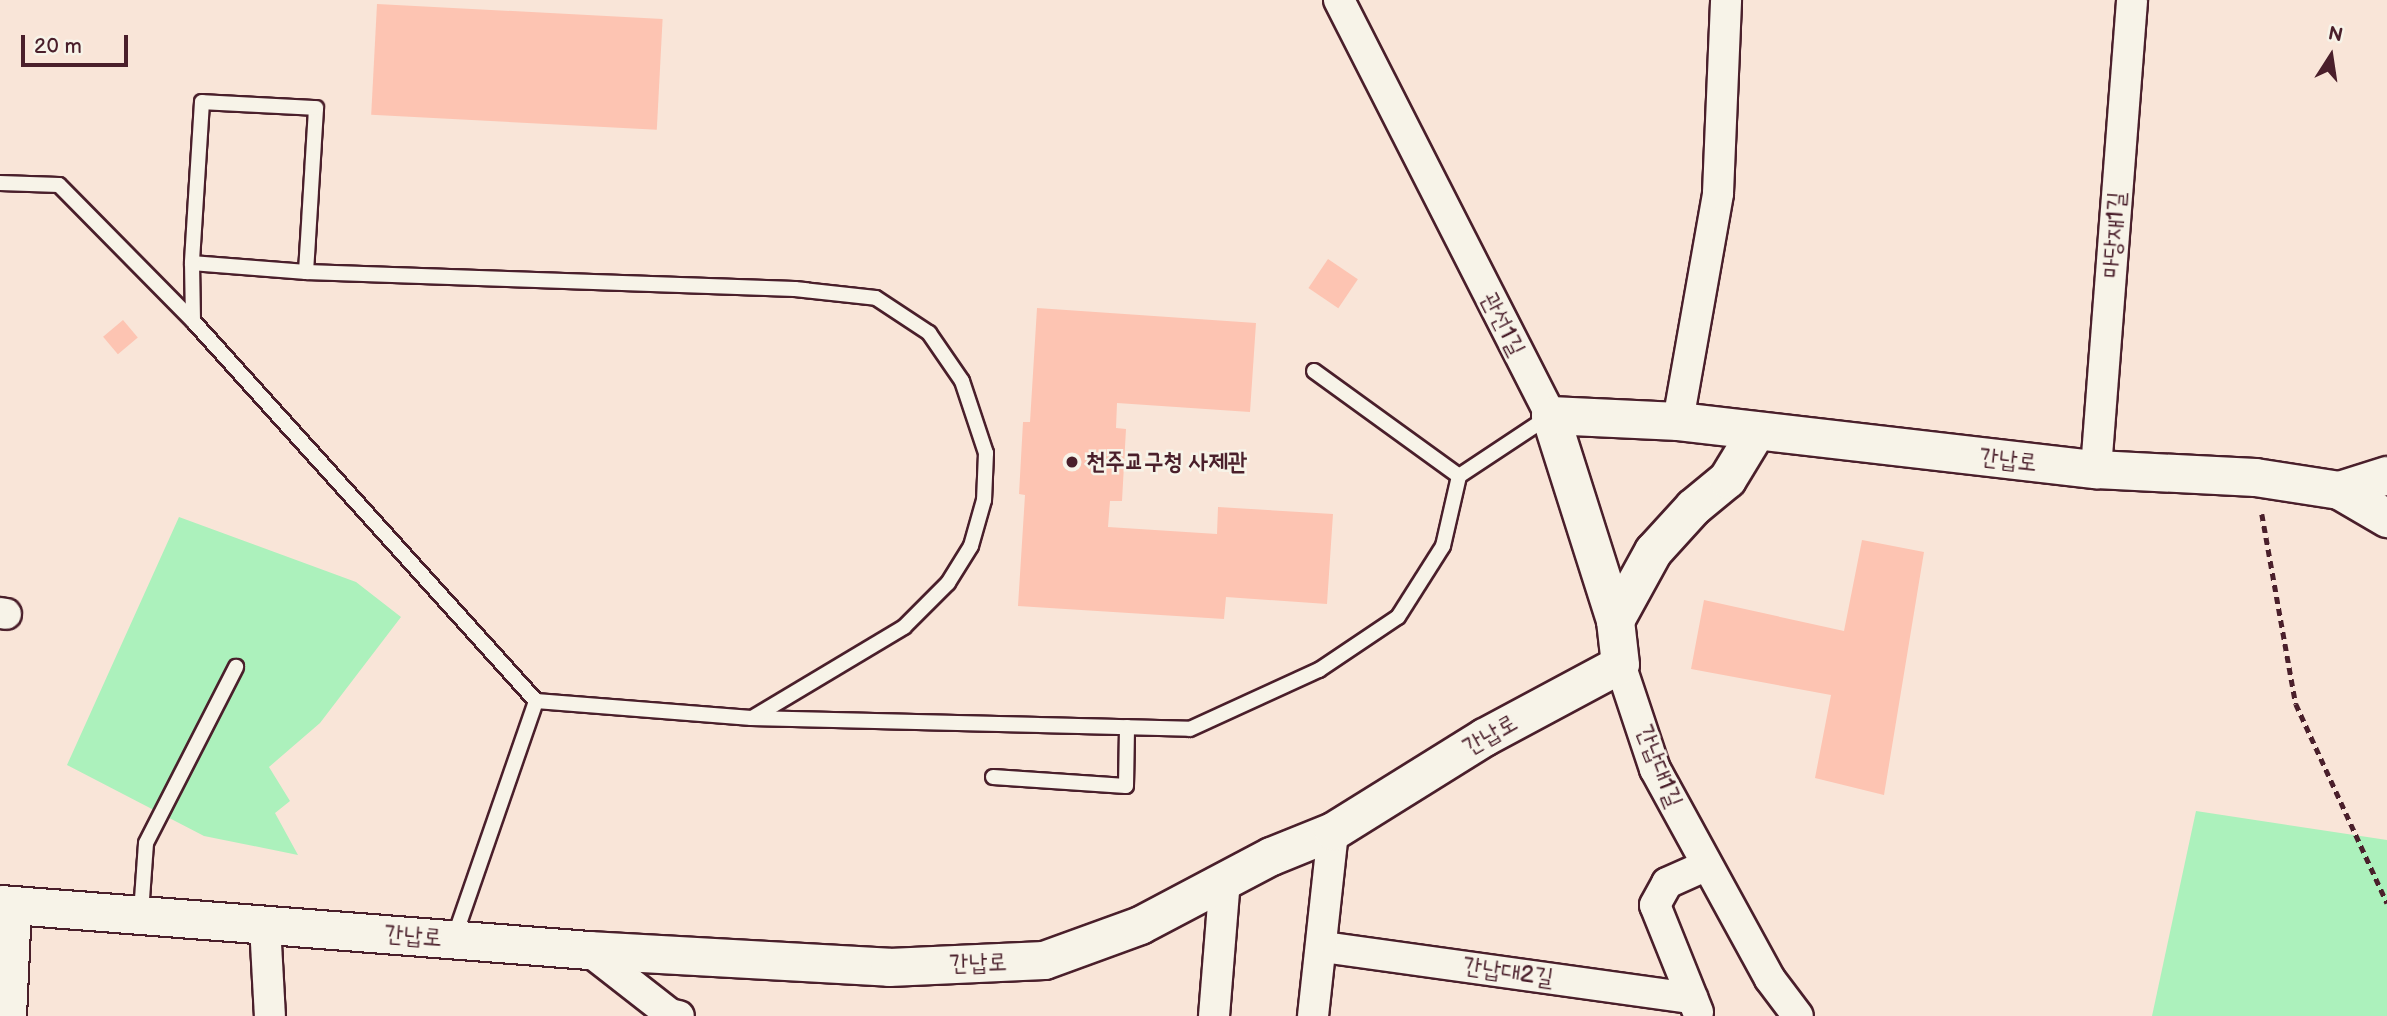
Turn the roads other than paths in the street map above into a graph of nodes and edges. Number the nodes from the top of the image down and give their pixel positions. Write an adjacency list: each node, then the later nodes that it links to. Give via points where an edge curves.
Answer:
1 (1339, 0): 9 (street, 관선1길)
2 (1726, 0): 10 (street, via 1718,193)
3 (2132, 0): 12 (street, 마당재1길)
4 (0, 183): 7 (lane, via 59,185)
5 (192, 263): 6 (lane); 6 (lane, via 202,102 316,108); 7 (lane)
6 (306, 272): 21 (lane, via 795,289 876,298 929,333 962,381 986,453 984,500 971,546 948,583 904,627)
7 (193, 321): 20 (lane)
8 (1314, 370): 14 (lane)
9 (1550, 415): 10 (street, 간납로); 14 (lane); 17 (street, 관선1길)
10 (1678, 421): 11 (street, 간납로)
11 (1755, 433): 12 (street, 간납로); 17 (street, via 1727,479 1692,507 1653,551)
12 (2096, 470): 15 (street, 간납로, via 2255,477)
13 (2387, 475): 15 (street)
14 (1459, 476): 22 (lane, via 1443,546 1398,617 1319,670 1191,729)
15 (2339, 490): 16 (street)
16 (2387, 517)
17 (1615, 620): 18 (street, 관선1길)
18 (1620, 664): 24 (street, 간납로, via 1483,737); 25 (street, 간납대1길, via 1655,769)
19 (236, 667): 28 (lane, via 146,844)
20 (536, 701): 21 (lane); 30 (lane)
21 (751, 718): 22 (lane)
22 (1127, 727): 23 (lane, via 1126,786)
23 (993, 777)
24 (1333, 831): 26 (street, 간납로); 31 (street)
25 (1705, 866): 33 (street, via 1667,883 1655,905); 39 (street, 간납대1길, via 1770,979)
26 (1225, 880): 32 (street, 간납로, via 1140,925 1044,960 889,967); 37 (street)
27 (8, 905): 28 (street, 간납로); 34 (street)
28 (141, 915): 29 (street, 간납로)
29 (265, 925): 30 (street, 간납로); 35 (street)
30 (453, 939): 32 (street, 간납로)
31 (1323, 947): 33 (street, 간납대2길); 38 (street)
32 (588, 950): 36 (street, via 670,1014)
33 (1696, 1007)
34 (11, 1016)
35 (270, 1016)
36 (679, 1016)
37 (1214, 1016)
38 (1313, 1016)
39 (1798, 1016)

